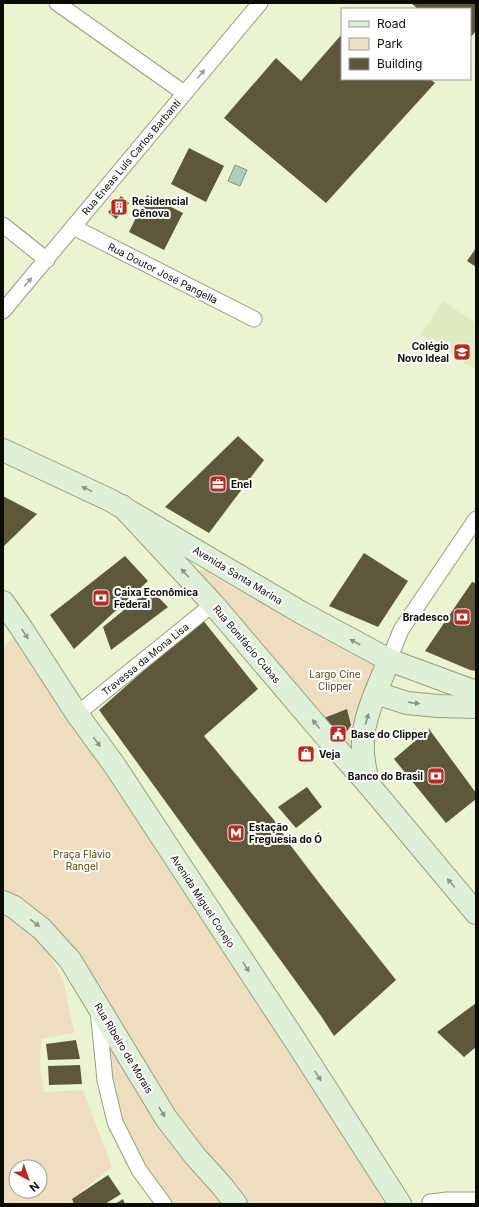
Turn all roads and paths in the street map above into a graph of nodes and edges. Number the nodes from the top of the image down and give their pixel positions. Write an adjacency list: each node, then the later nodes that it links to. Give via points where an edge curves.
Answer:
1 (57, 3): 3 (street)
2 (260, 3): 3 (street, Rua Eneas Luís Carlos Barbanti, one-way to 2)
3 (184, 93): 5 (street, Rua Eneas Luís Carlos Barbanti)
4 (3, 225): 6 (street)
5 (73, 227): 6 (street, Rua Eneas Luís Carlos Barbanti); 8 (street, Rua Doutor José Pangella)
6 (47, 260): 7 (street, Rua Eneas Luís Carlos Barbanti, one-way to 6)
7 (3, 311)
8 (254, 318)
9 (8, 455): 10 (main road, Avenida Santa Marina, one-way to 9)
10 (122, 506): 13 (main road, Rua Bonifácio Cubas, one-way to 10); 14 (main road, Avenida Santa Marina, one-way to 10, via 302,613)
11 (476, 518): 14 (street, via 401,630)
12 (3, 602): 18 (main road, Avenida Miguel Conejo, one-way to 18)
13 (213, 604): 18 (street, Travessa da Mona Lisa); 19 (main road, Rua Bonifácio Cubas, one-way to 13)
14 (389, 660): 15 (main road, Avenida Santa Marina); 16 (main road, Rua Bonifácio Cubas)
15 (476, 692)
16 (376, 693): 17 (main road, one-way to 17, via 407,703); 19 (main road, Rua Bonifácio Cubas, one-way to 16, via 363,762 363,741 366,721)
17 (476, 707)
18 (77, 714): 27 (main road, Avenida Miguel Conejo, one-way to 27, via 127,784)
19 (369, 785): 21 (main road, Rua Bonifácio Cubas, one-way to 19)
20 (3, 902): 22 (main road, Rua Ribeiro de Morais, one-way to 22, via 14,907 47,934 70,960)
21 (476, 913)
22 (98, 1005): 25 (street, via 104,1080 115,1122 139,1170); 26 (main road, Rua Ribeiro de Morais, one-way to 26, via 166,1118)
23 (476, 1200): 24 (street)
24 (430, 1202)
25 (164, 1204)
26 (236, 1204)
27 (400, 1204)

